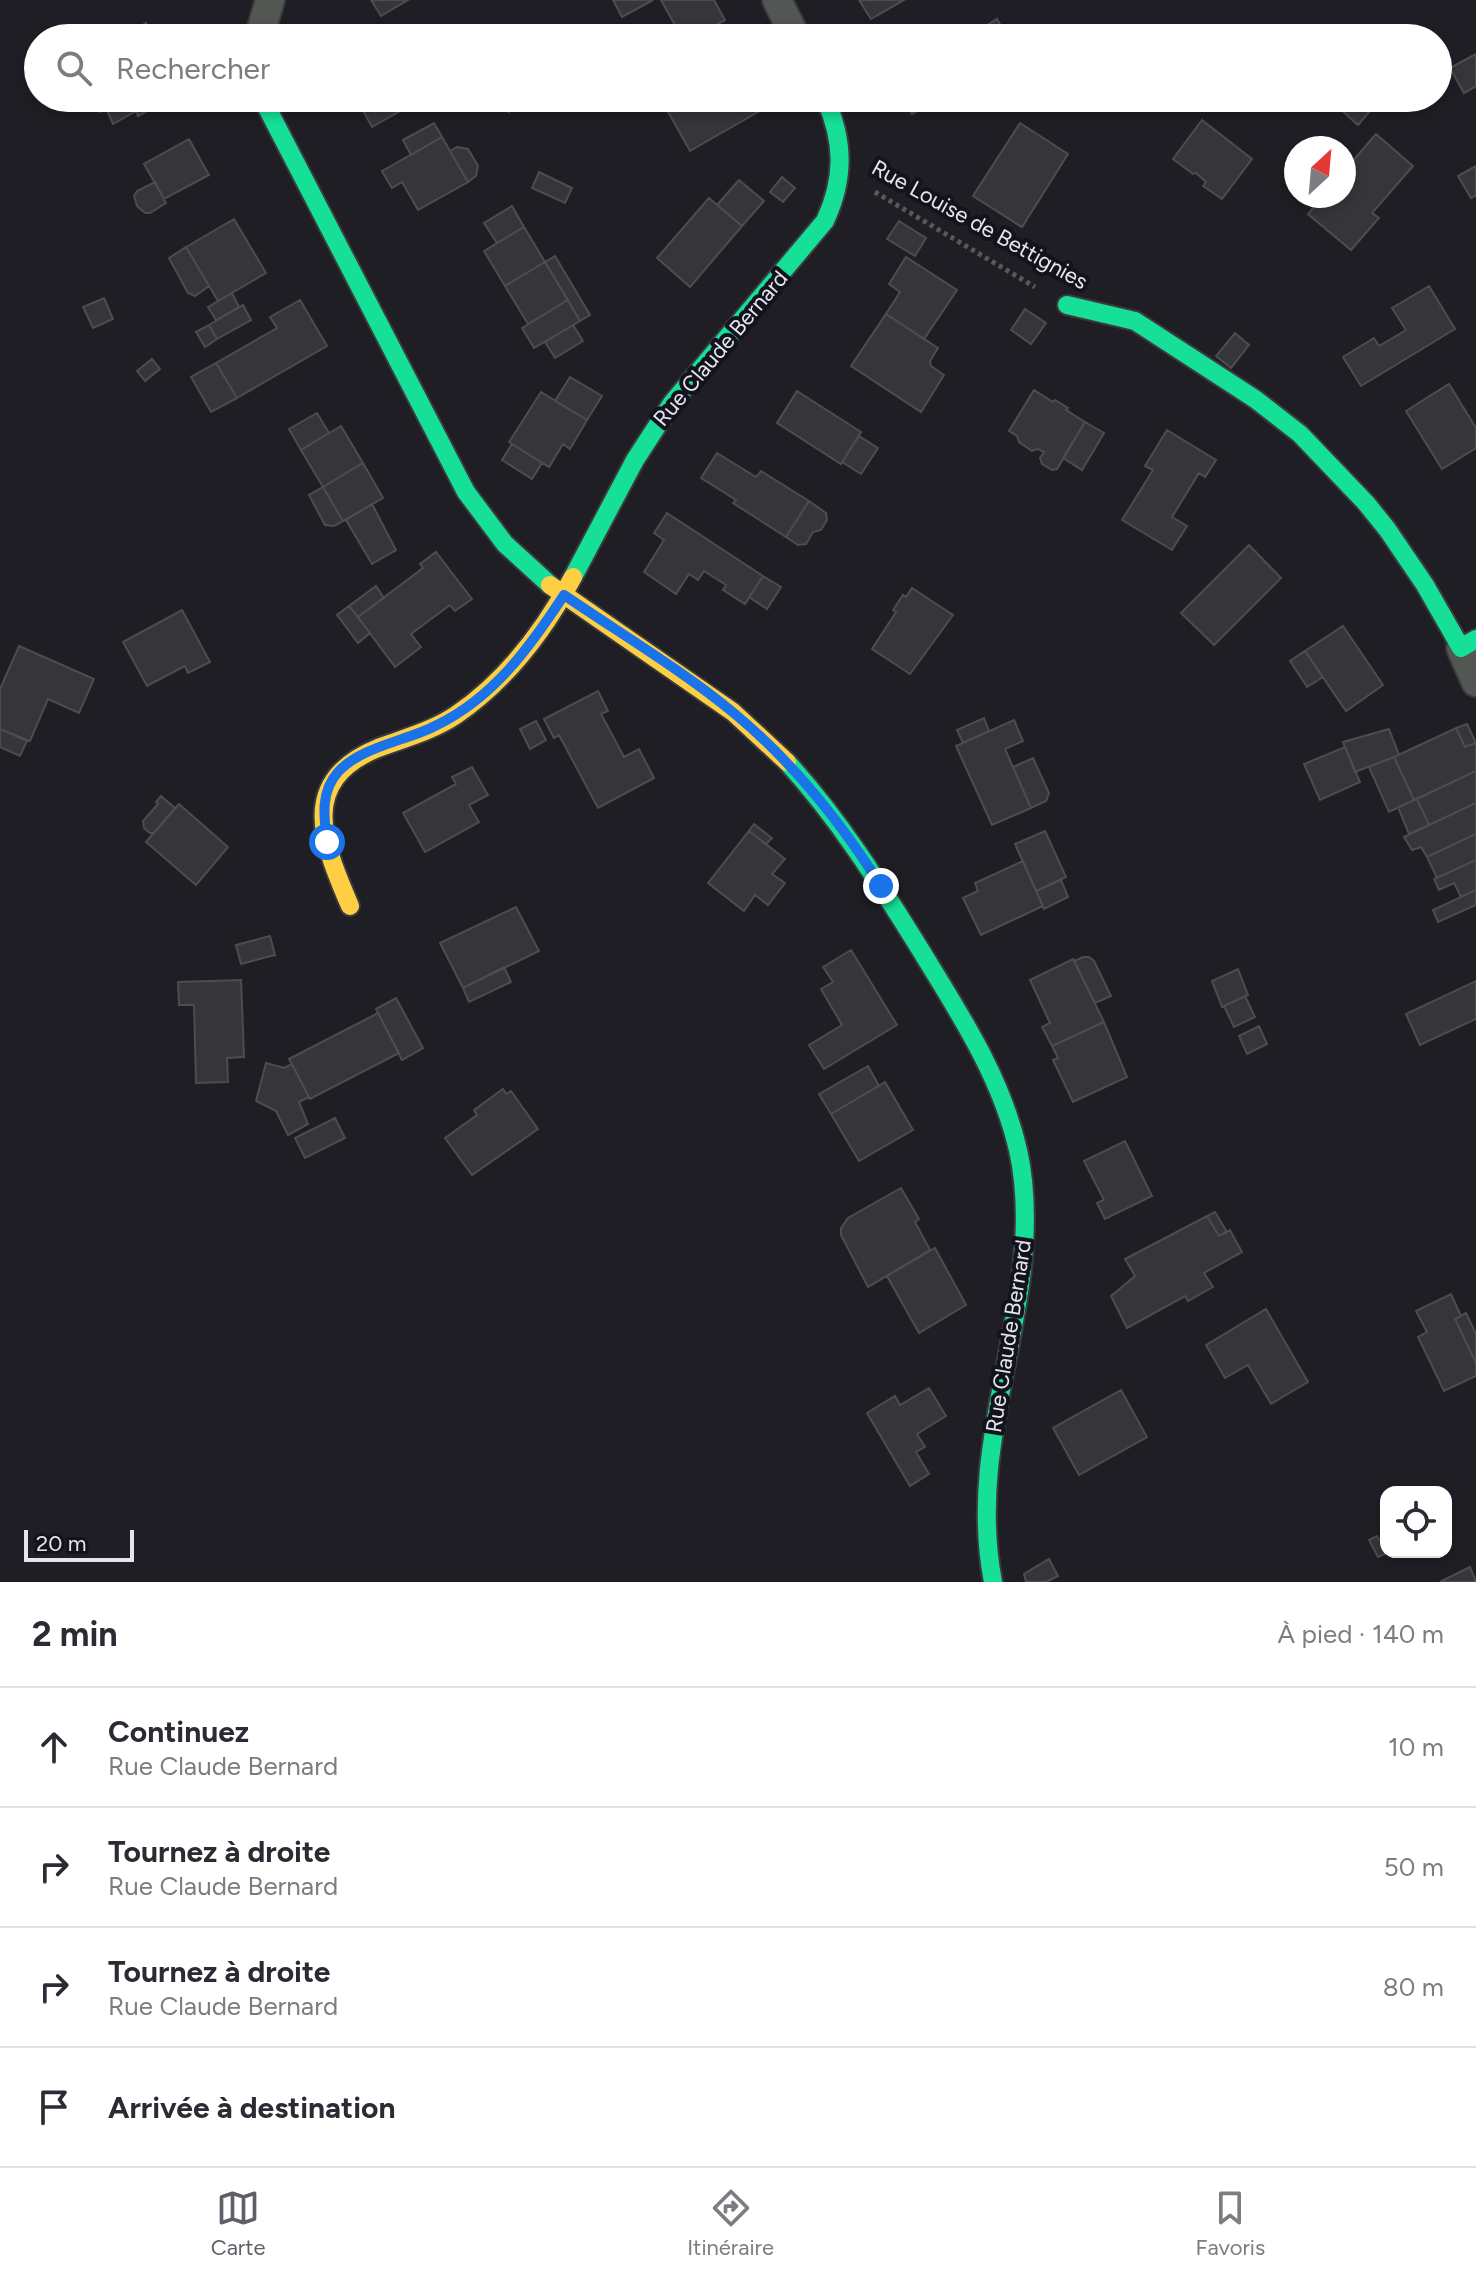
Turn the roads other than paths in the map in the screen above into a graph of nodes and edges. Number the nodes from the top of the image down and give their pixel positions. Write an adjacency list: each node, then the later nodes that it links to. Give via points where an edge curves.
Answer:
1 (270, 0): 3 (street)
2 (777, 0): 4 (street)
3 (263, 24)
4 (789, 24)
5 (269, 112): 8 (street, Rue Claude Bernard, via 466,492 510,549)
6 (831, 112): 8 (street, Rue Claude Bernard, via 843,156 835,202 820,229 654,427)
7 (1067, 305): 9 (street, Rue Louise de Bettignies, via 1135,321 1300,434 1387,529)
8 (564, 595): 11 (street, Rue Claude Bernard, via 514,665 464,710 363,755 336,774 325,798 324,817 334,866); 12 (street, Rue Claude Bernard, via 734,713 789,763 856,847 987,1063 1018,1152 1025,1220 987,1495)
9 (1468, 644): 10 (street)
10 (1476, 682)
11 (350, 906)
12 (993, 1582)

